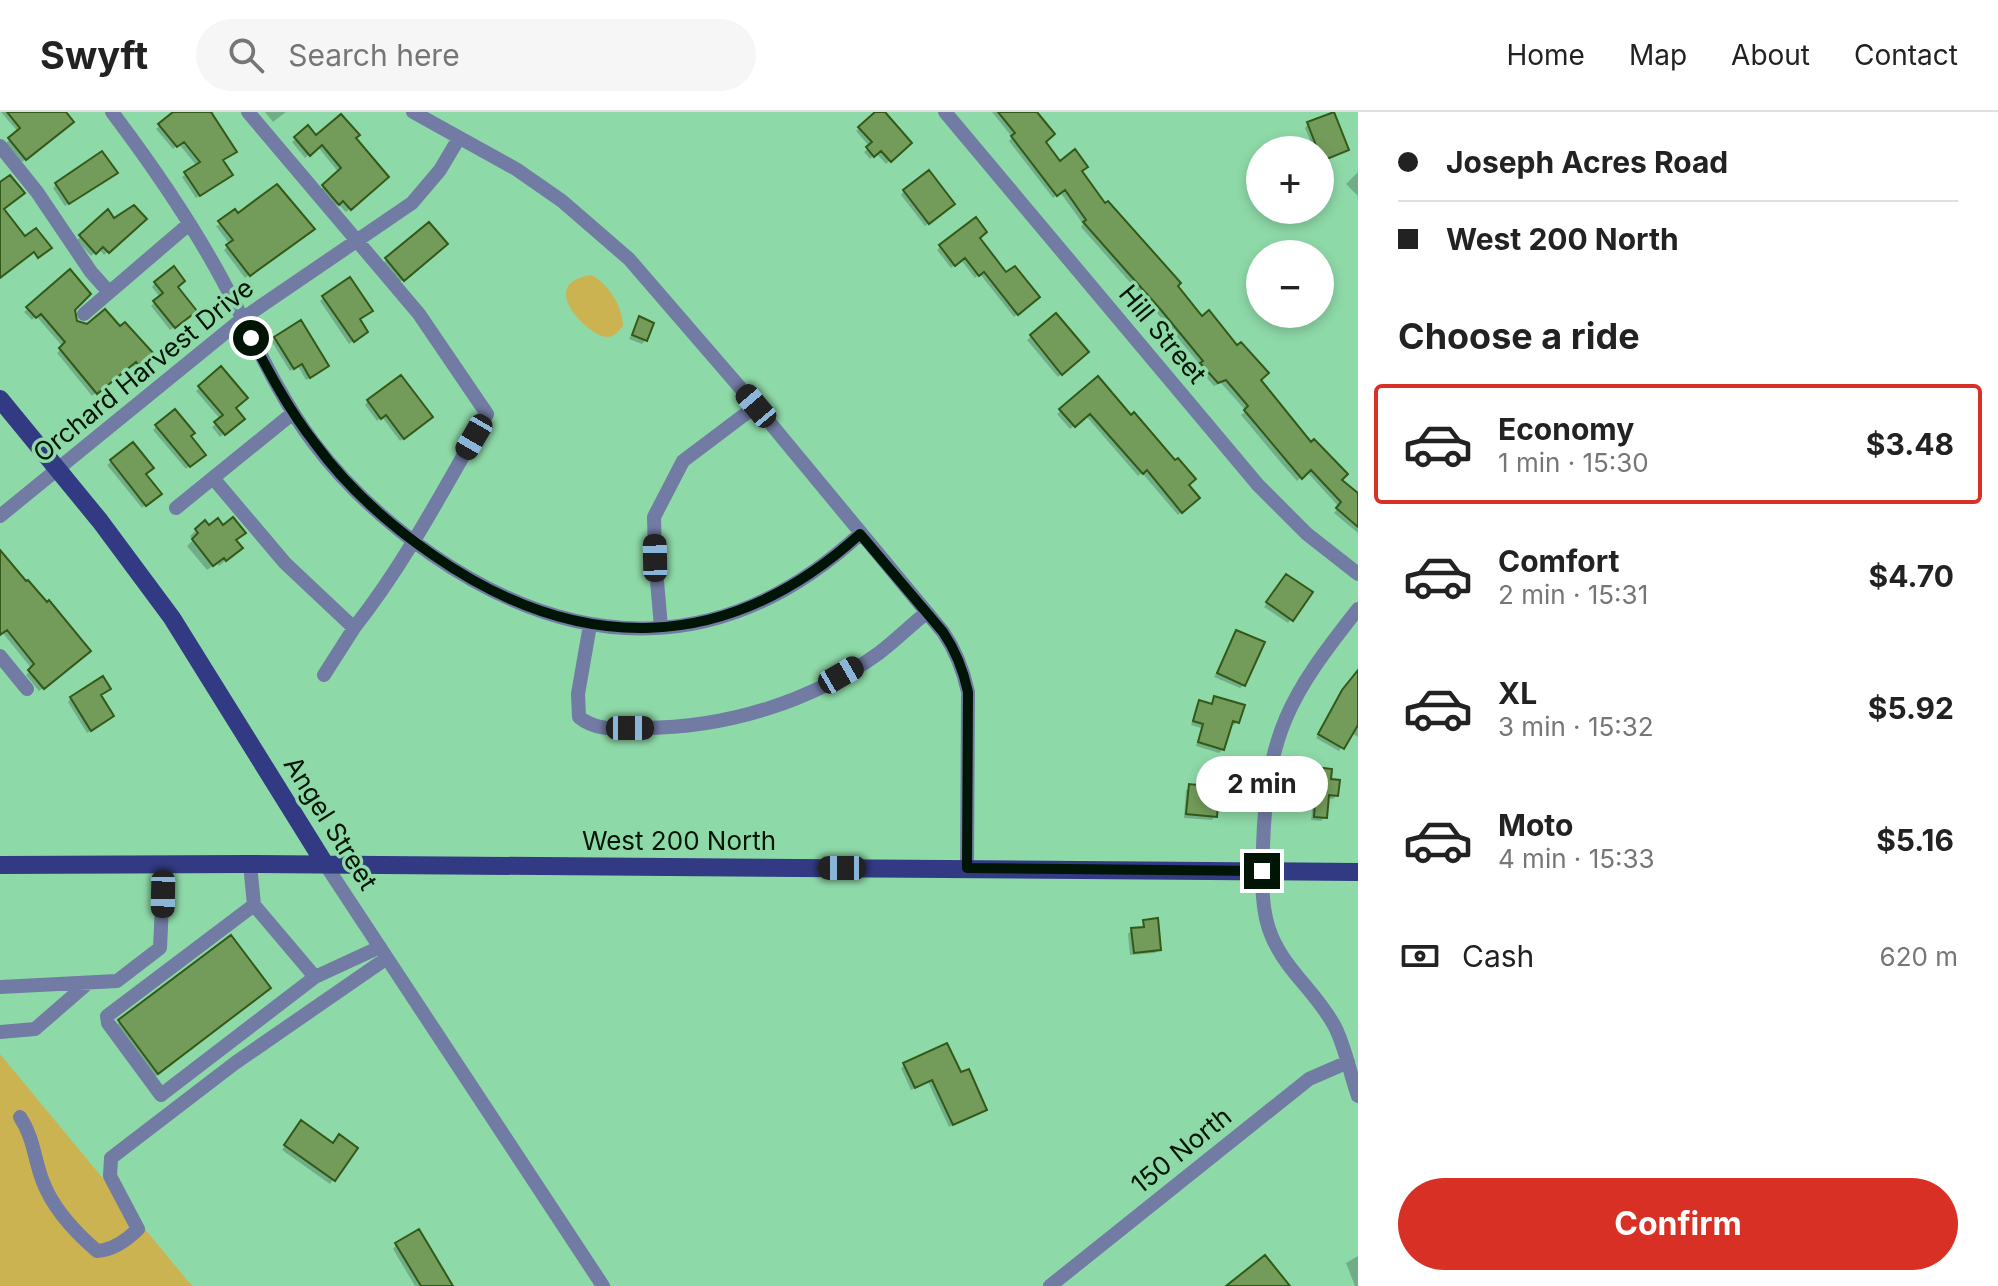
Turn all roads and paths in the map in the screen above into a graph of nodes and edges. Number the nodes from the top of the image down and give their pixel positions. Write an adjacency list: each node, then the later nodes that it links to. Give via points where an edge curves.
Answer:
1 (112, 112): 7 (street)
2 (248, 112): 8 (street)
3 (413, 112): 5 (street)
4 (945, 112): 21 (street, Hill Street, via 1258,485 1307,534)
5 (459, 138): 8 (street, Orchard Harvest Drive, via 412,203); 13 (street, via 516,169 595,228 662,295)
6 (0, 146): 9 (street)
7 (189, 224): 9 (street); 11 (street)
8 (355, 240): 11 (street, Orchard Harvest Drive); 20 (street, via 419,314 487,414)
9 (108, 291): 10 (street)
10 (84, 314)
11 (242, 319): 14 (street); 15 (street, Orchard Harvest Drive)
12 (0, 399): 15 (main road, Angel Street)
13 (756, 406): 19 (street); 25 (street, via 683,461 654,517)
14 (293, 413): 16 (street); 20 (street, via 343,476)
15 (58, 468): 18 (street, Orchard Harvest Drive); 32 (main road, Angel Street, via 172,618)
16 (213, 478): 17 (street); 26 (street, via 285,563)
17 (176, 508)
18 (0, 516)
19 (860, 534): 23 (street); 25 (street, via 809,576 777,594 701,622)
20 (414, 542): 24 (street, via 497,595); 26 (street)
21 (1358, 574)
22 (1358, 609): 35 (street, via 1315,664 1281,727 1264,799)
23 (926, 613): 24 (street, via 878,653 772,709 657,728 602,728 579,717); 34 (street, via 955,649 968,692)
24 (590, 625): 25 (street)
25 (661, 627)
26 (354, 628): 28 (street)
27 (0, 656): 29 (street)
28 (324, 675)
29 (27, 689)
30 (164, 863): 31 (main road, West 200 North); 33 (main road, West 200 North); 40 (street, via 160,948 117,981)
31 (250, 864): 32 (main road, West 200 North); 37 (street)
32 (325, 864): 34 (main road, West 200 North); 38 (street, Angel Street)
33 (0, 865)
34 (967, 868): 35 (main road, West 200 North)
35 (1262, 871): 36 (main road, West 200 North); 43 (street, via 1271,934 1334,1025)
36 (1358, 872)
37 (254, 905): 39 (street); 39 (street, via 107,1016 161,1095)
38 (383, 953): 39 (street); 45 (street, via 111,1158 110,1176 138,1229 108,1250 97,1251 82,1238 50,1197 30,1132); 46 (street, Angel Street)
39 (315, 977)
40 (88, 983): 41 (street); 42 (street, via 35,1029)
41 (0, 987)
42 (0, 1032)
43 (1348, 1062): 44 (street); 47 (street, 150 North, via 1309,1079)
44 (1358, 1096)
45 (20, 1117)
46 (603, 1286)
47 (1050, 1286)

